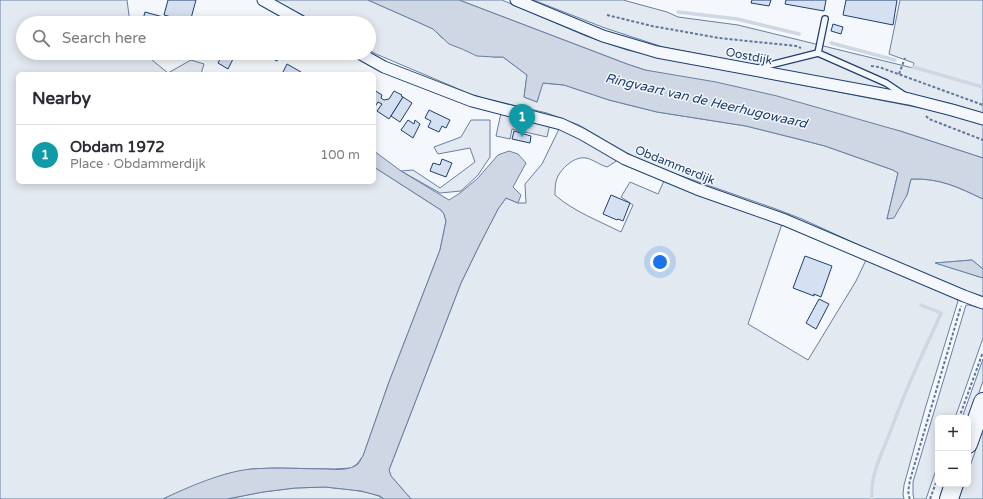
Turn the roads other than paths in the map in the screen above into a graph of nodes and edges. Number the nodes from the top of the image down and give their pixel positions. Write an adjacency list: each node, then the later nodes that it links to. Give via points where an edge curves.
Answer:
1 (263, 0): 3 (street)
2 (516, 0): 7 (street, Oostdijk, via 628,44 657,52)
3 (292, 16)
4 (825, 19): 5 (lane)
5 (818, 53): 7 (lane); 8 (lane, via 886,83)
6 (372, 60): 10 (street, Obdammerdijk, via 472,101 561,124 632,162 697,190 785,220)
7 (752, 69): 8 (street, Oostdijk)
8 (909, 99): 9 (street, Oostdijk)
9 (983, 119)
10 (983, 303)
11 (983, 402): 12 (main road)
12 (971, 436)
13 (953, 487): 14 (main road)
14 (948, 499)

